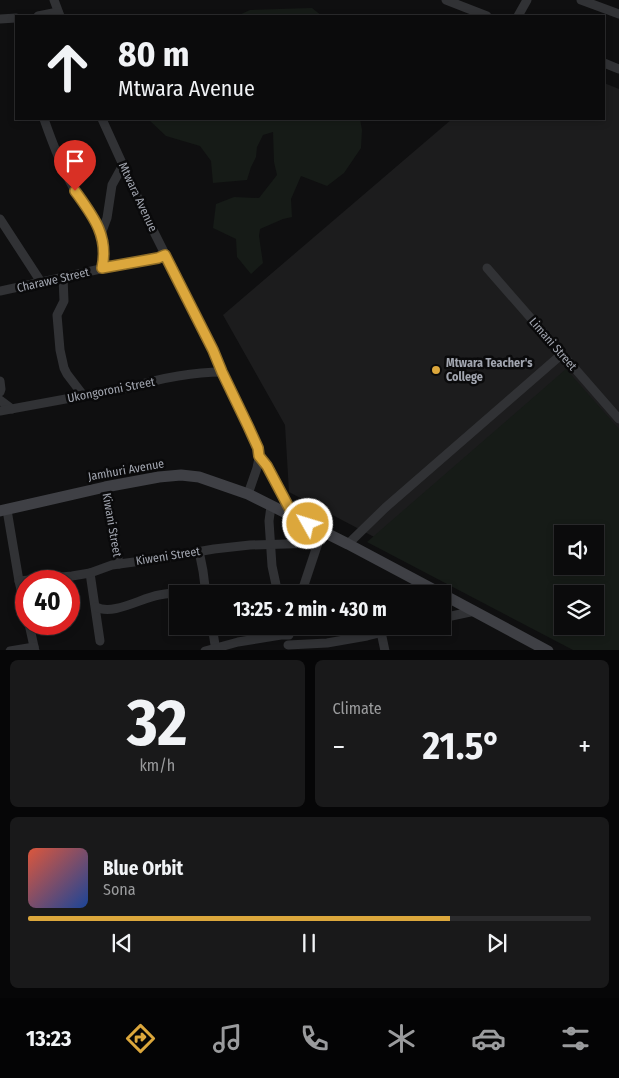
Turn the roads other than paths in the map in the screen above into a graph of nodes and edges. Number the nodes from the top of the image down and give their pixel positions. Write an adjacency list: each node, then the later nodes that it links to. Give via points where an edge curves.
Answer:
1 (54, 0): 5 (street)
2 (446, 0): 7 (street)
3 (527, 0): 8 (street)
4 (581, 0): 6 (street)
5 (59, 14)
6 (619, 14)
7 (484, 15)
8 (519, 15)
9 (15, 18): 10 (street)
10 (0, 19)
11 (605, 63): 12 (street)
12 (619, 69)
13 (44, 120): 17 (street, via 72,185)
14 (102, 120): 15 (street, Mtwara Avenue)
15 (123, 165): 17 (street, via 112,185); 18 (street, Mtwara Avenue)
16 (0, 219): 22 (street)
17 (101, 234): 19 (street)
18 (165, 255): 19 (street, Charawe Street); 25 (street, Mtwara Avenue)
19 (102, 268): 21 (street, Charawe Street)
20 (487, 268): 24 (street, Limani Street)
21 (63, 277): 22 (street, Charawe Street); 28 (street, via 64,301 57,315 60,350 67,374)
22 (41, 282): 23 (street, Charawe Street)
23 (0, 292)
24 (562, 354): 32 (street, Limani Street); 41 (street)
25 (222, 372): 28 (street, Ukongoroni Street, via 150,381); 33 (street, Mtwara Avenue)
26 (0, 381): 27 (street)
27 (0, 392)
28 (84, 396): 30 (street, Ukongoroni Street)
29 (0, 400): 30 (street)
30 (12, 409): 31 (street, Ukongoroni Street)
31 (0, 411)
32 (619, 419)
33 (259, 456): 35 (street); 38 (street, Mtwara Avenue)
34 (105, 487): 35 (street, Jamhuri Avenue, via 181,475 199,477); 37 (street, Jamhuri Avenue); 43 (street, Kiwani Street)
35 (248, 494): 36 (street, Jamhuri Avenue)
36 (271, 506): 38 (street, Jamhuri Avenue); 40 (street)
37 (4, 510): 44 (street)
38 (294, 517): 39 (street, Jamhuri Avenue)
39 (320, 537): 40 (street, Kiweni Street); 41 (street, Jamhuri Avenue); 49 (street)
40 (271, 544): 42 (street, Kiweni Street); 48 (street)
41 (348, 544): 50 (street, Jamhuri Avenue)
42 (199, 551): 43 (street, Kiweni Street); 47 (street)
43 (119, 564): 45 (street, Kiweni Street)
44 (17, 570)
45 (90, 572): 46 (street, Kiweni Street); 53 (street)
46 (80, 574)
47 (205, 585)
48 (276, 585)
49 (303, 585)
50 (425, 585)
51 (169, 594): 53 (street, via 147,597 111,610)
52 (451, 599): 54 (street, Jamhuri Avenue)
53 (96, 607): 62 (street)
54 (475, 611): 55 (street); 69 (street, Jamhuri Avenue)
55 (451, 616)
56 (32, 635): 64 (street)
57 (214, 635): 65 (street)
58 (268, 635): 65 (street)
59 (286, 635): 63 (street)
60 (370, 635): 63 (street)
61 (382, 635): 68 (street)
62 (100, 641)
63 (288, 648)
64 (35, 649): 66 (street)
65 (216, 649): 67 (street)
66 (10, 650)
67 (205, 650)
68 (385, 650)
69 (548, 650)

